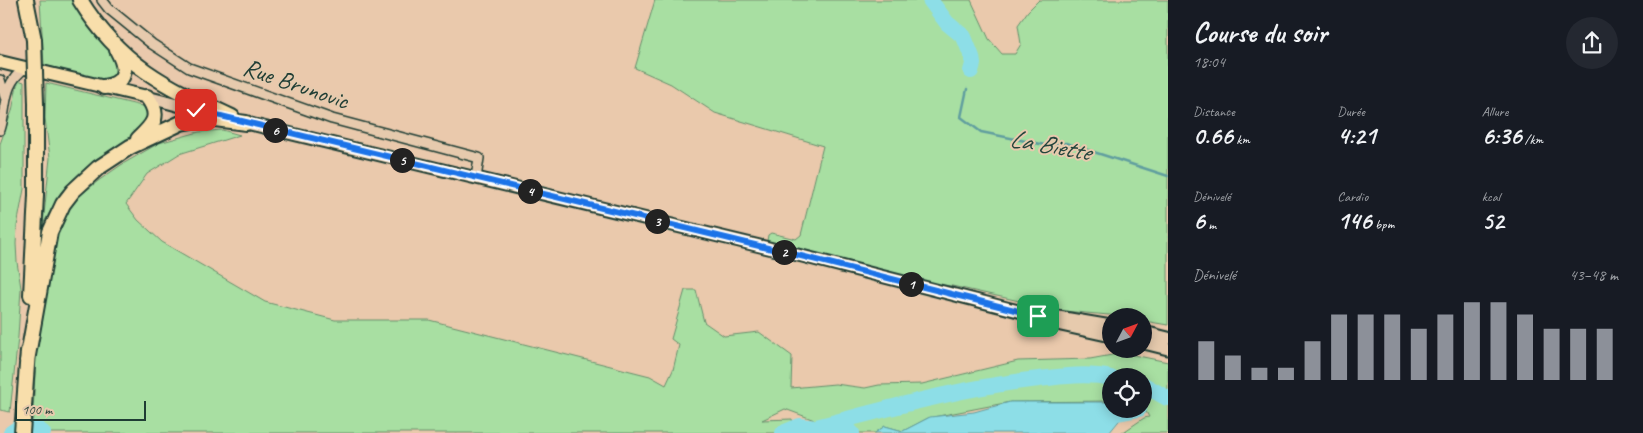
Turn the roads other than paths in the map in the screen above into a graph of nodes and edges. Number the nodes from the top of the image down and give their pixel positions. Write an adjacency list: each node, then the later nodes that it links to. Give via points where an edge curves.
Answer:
1 (26, 0): 5 (highway)
2 (33, 0): 5 (highway)
3 (80, 0): 6 (highway)
4 (102, 0): 16 (street, Rue Brunovic, via 152,44 189,68 332,119 479,158)
5 (34, 40): 24 (highway, bridge, via 36,195)
6 (116, 47): 10 (highway, via 123,62 122,78 119,83); 13 (highway, via 165,85)
7 (0, 62): 8 (main road)
8 (25, 68): 10 (main road); 12 (street, via 8,87)
9 (0, 80): 12 (street)
10 (104, 87): 11 (main road)
11 (147, 97): 13 (main road); 15 (highway, via 154,109 153,122)
12 (6, 102): 14 (street)
13 (246, 123): 15 (highway, via 201,119 181,123); 16 (main road)
14 (0, 130)
15 (130, 147): 24 (highway, via 81,182 63,204 50,232)
16 (476, 178): 17 (main road)
17 (1038, 316): 18 (main road); 19 (main road, via 1050,322)
18 (1102, 324)
19 (1102, 334)
20 (1152, 334): 21 (main road)
21 (1168, 338)
22 (1152, 346): 23 (main road)
23 (1168, 349)
24 (27, 360): 25 (highway)
25 (22, 433)

